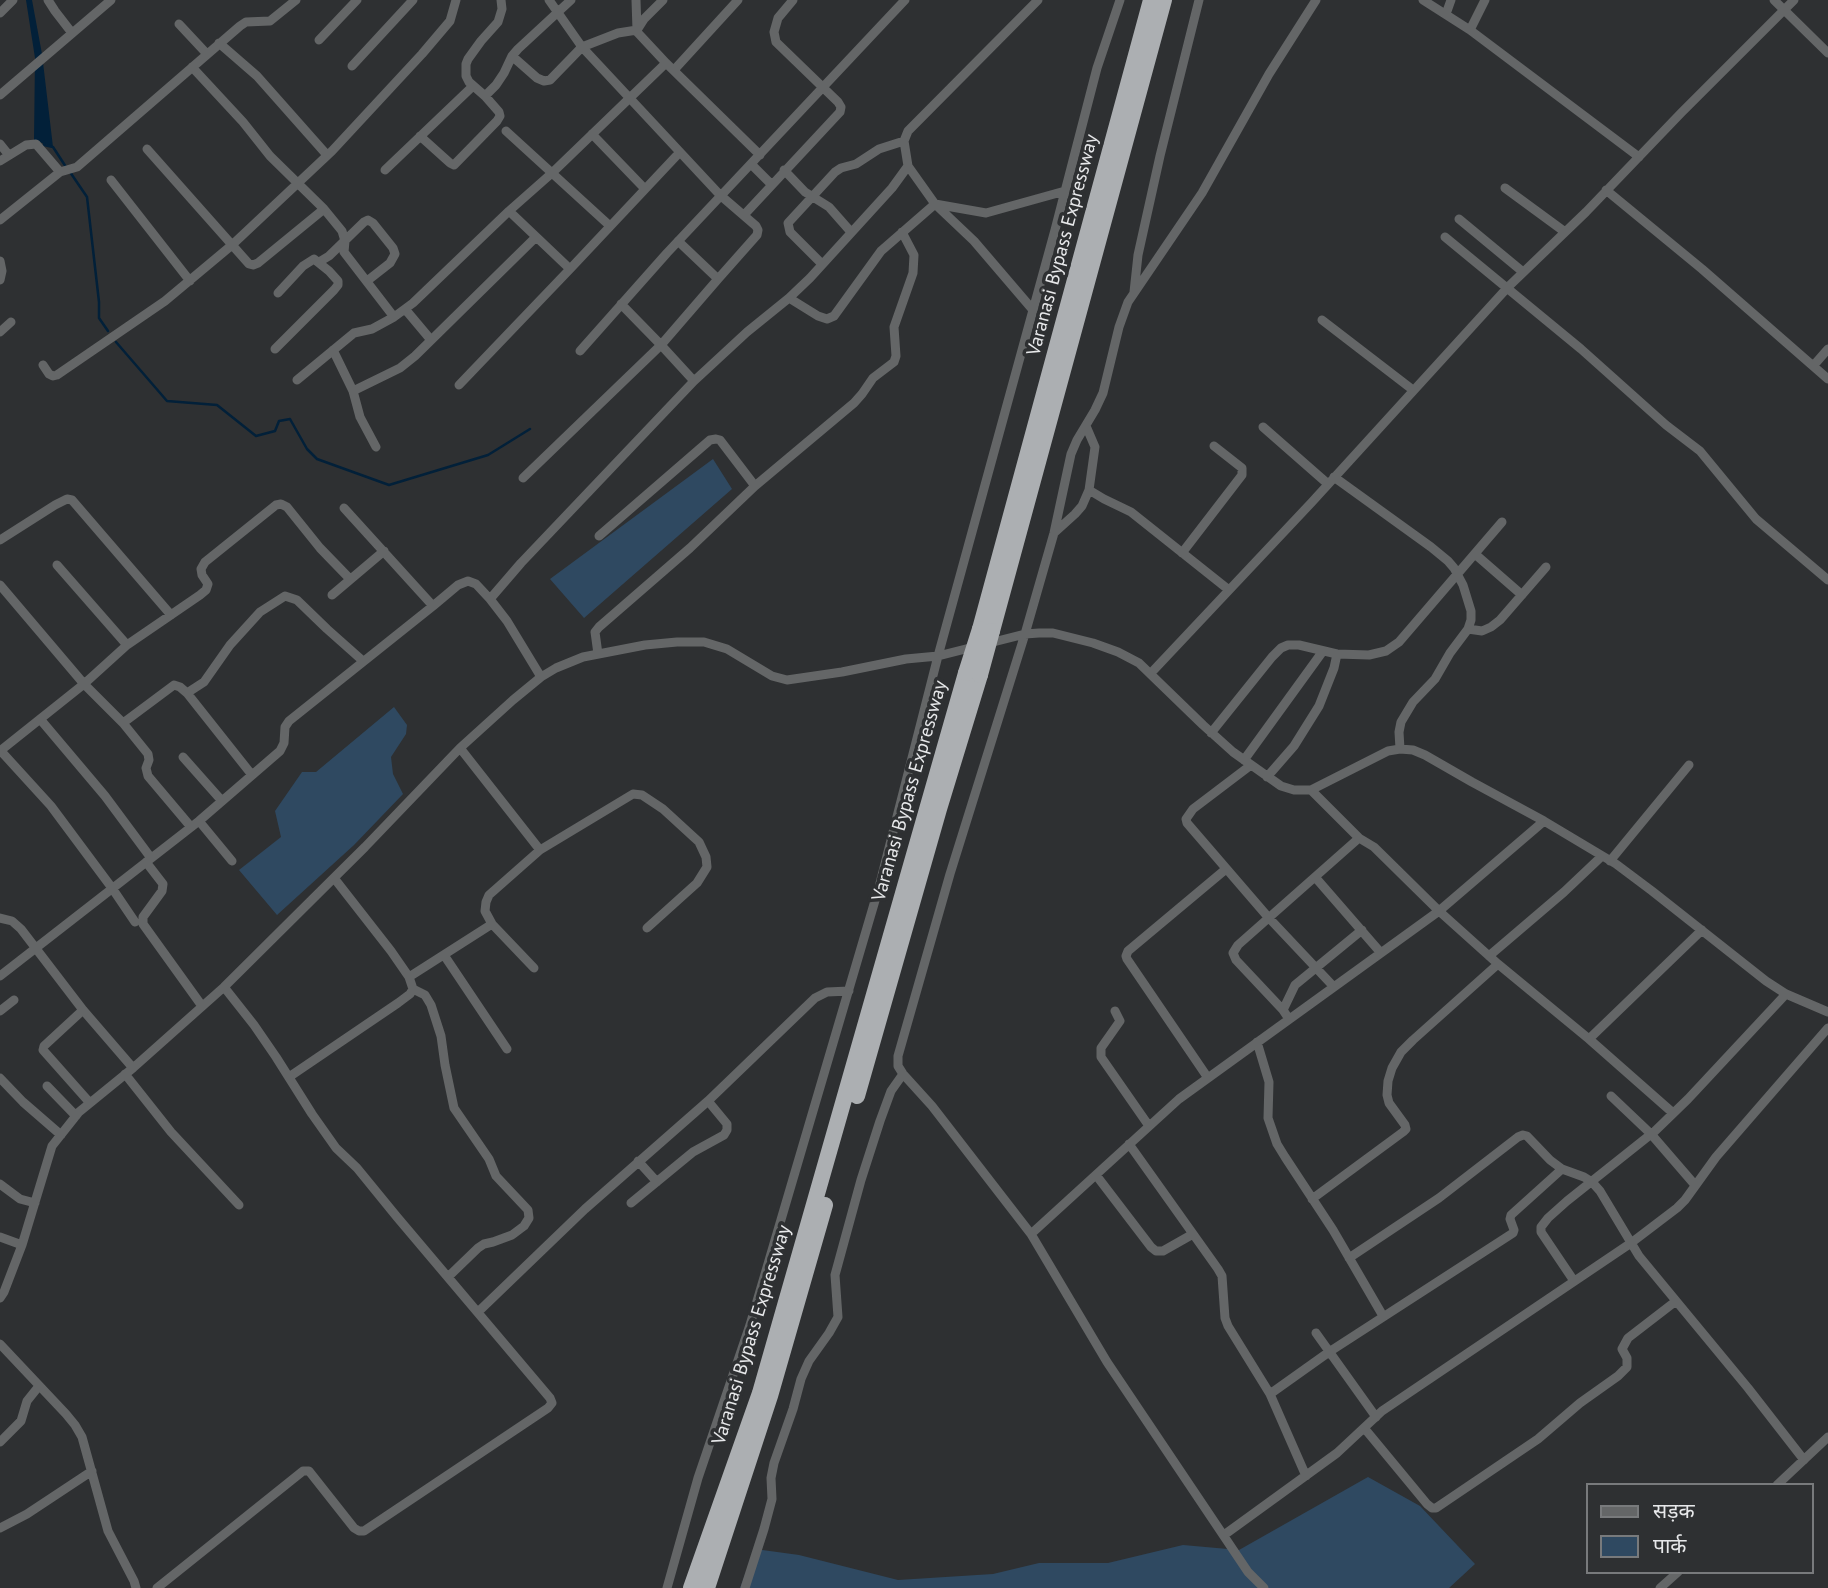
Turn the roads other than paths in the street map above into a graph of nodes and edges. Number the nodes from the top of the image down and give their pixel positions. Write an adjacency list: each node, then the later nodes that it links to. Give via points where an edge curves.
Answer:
1 (13, 0): 28 (street)
2 (48, 0): 34 (street)
3 (111, 0): 34 (street)
4 (296, 0): 36 (street, via 270,21 246,22)
5 (357, 0): 35 (street)
6 (413, 0): 41 (street)
7 (456, 0): 57 (street, via 450,21)
8 (501, 0): 44 (street, via 498,22 468,59 467,76)
9 (549, 0): 29 (street)
10 (571, 0): 29 (street)
11 (636, 0): 32 (street)
12 (663, 0): 32 (street)
13 (738, 0): 43 (street)
14 (793, 0): 45 (street, via 778,18 776,42)
15 (905, 0): 45 (street)
16 (1038, 0): 52 (street, via 908,131)
17 (1120, 0): 73 (street)
18 (1151, 0): 154 (highway, Varanasi Bypass Expressway)
19 (1164, 0): 154 (highway, Varanasi Bypass Expressway)
20 (1199, 0): 102 (street, via 1138,255)
21 (1316, 0): 102 (street, via 1202,193)
22 (1423, 0): 30 (street)
23 (1451, 0): 30 (street)
24 (1485, 0): 33 (street)
25 (1774, 0): 27 (street)
26 (1794, 0): 27 (street)
27 (1784, 10): 38 (street); 59 (street)
28 (0, 13)
29 (558, 13): 37 (street); 40 (street)
30 (1446, 14): 33 (street)
31 (179, 23): 39 (street)
32 (637, 30): 37 (street); 43 (street)
33 (1470, 30): 59 (street)
34 (72, 33): 46 (street)
35 (319, 40)
36 (219, 43): 39 (street); 57 (street, via 257,76)
37 (582, 47): 40 (street, via 544,81); 48 (street)
38 (1828, 53)
39 (207, 54): 42 (street)
40 (512, 56): 47 (street)
41 (352, 65)
42 (192, 67): 65 (street, via 77,167); 68 (street)
43 (670, 67): 48 (street); 58 (street)
44 (473, 86): 47 (street); 51 (street)
45 (822, 87): 58 (street); 64 (street, via 838,102 840,112)
46 (0, 95)
47 (485, 96): 51 (street, via 500,116 454,164)
48 (630, 97): 50 (street); 55 (street)
49 (506, 131): 66 (street)
50 (592, 134): 66 (street); 71 (street)
51 (421, 136): 63 (street)
52 (904, 141): 62 (street); 75 (street, via 841,168)
53 (0, 144): 56 (street)
54 (147, 149): 90 (street)
55 (680, 152): 71 (street); 74 (street)
56 (8, 154): 60 (street); 65 (street, via 36,144)
57 (327, 155): 68 (street)
58 (760, 155): 61 (street)
59 (1639, 157): 72 (street)
60 (0, 161)
61 (751, 164): 69 (street); 74 (street)
62 (908, 166): 76 (street); 83 (street)
63 (385, 170)
64 (784, 170): 69 (street); 75 (street)
65 (62, 171): 81 (street)
66 (552, 173): 78 (street); 82 (street)
67 (111, 180): 98 (street)
68 (297, 183): 77 (street); 90 (street)
69 (771, 184): 79 (street)
70 (1505, 188): 85 (street)
71 (645, 189): 82 (street)
72 (1606, 190): 85 (street); 118 (street)
73 (1065, 191): 76 (street, via 986,213); 106 (street)
74 (720, 195): 79 (street); 89 (street)
75 (812, 197): 83 (street, via 829,207); 93 (street, via 788,227)
76 (935, 204): 84 (street); 106 (street, via 974,241)
77 (324, 209): 88 (street); 90 (street, via 253,265)
78 (509, 211): 86 (street); 105 (street)
79 (744, 215): 96 (street, via 756,226 757,234)
80 (1459, 219): 95 (street)
81 (0, 220)
82 (610, 226): 94 (street)
83 (851, 232): 93 (street)
84 (902, 232): 103 (street, via 881,251 834,316 818,316); 131 (street, via 914,255 913,273 894,327 894,362 873,378 854,403)
85 (1565, 232): 95 (street)
86 (536, 237): 94 (street); 111 (street)
87 (1445, 237): 100 (street)
88 (345, 241): 92 (street); 99 (street, via 344,252); 99 (street, via 368,220 393,248 390,263)
89 (678, 241): 96 (street); 104 (street)
90 (232, 245): 98 (street)
91 (0, 261): 97 (street)
92 (319, 262): 101 (street, via 314,259 303,266); 114 (street, via 338,285)
93 (822, 264): 103 (street)
94 (570, 268): 122 (street)
95 (1523, 272): 100 (street)
96 (718, 279): 112 (street)
97 (0, 280)
98 (191, 281): 117 (street, via 57,375 49,374)
99 (367, 281): 107 (street)
100 (1508, 287): 123 (street); 145 (street, via 1700,451 1756,519)
101 (278, 293)
102 (1134, 293): 125 (street, via 1119,327 1103,393)
103 (789, 298): 121 (street)
104 (621, 304): 112 (street); 116 (street)
105 (405, 309): 107 (street); 111 (street)
106 (1033, 310): 160 (street)
107 (394, 317): 115 (street, via 354,333)
108 (1322, 320): 123 (street)
109 (11, 322): 110 (street)
110 (0, 332)
111 (431, 340): 124 (street, via 400,368)
112 (661, 345): 121 (street); 129 (street)
113 (1828, 348): 118 (street)
114 (275, 349)
115 (333, 350): 120 (street); 124 (street)
116 (580, 351)
117 (43, 365)
118 (1814, 365): 119 (street)
119 (1828, 379)
120 (297, 380)
121 (694, 381): 150 (street)
122 (459, 385)
123 (1413, 390): 130 (street)
124 (353, 391): 128 (street)
125 (1086, 426): 132 (street, via 1095,447); 135 (street, via 1071,454)
126 (1263, 427): 130 (street)
127 (1214, 446): 139 (street, via 1242,468 1242,475)
128 (376, 447)
129 (523, 478)
130 (1331, 480): 143 (street, via 1431,547); 147 (street)
131 (755, 486): 136 (street, via 720,440 710,440); 159 (street, via 599,626)
132 (1089, 490): 135 (street, via 1082,506); 139 (street, via 1131,512)
133 (344, 508): 138 (street)
134 (1502, 522): 140 (street)
135 (1054, 533): 155 (street)
136 (599, 536)
137 (0, 540): 152 (street, via 55,505 72,500)
138 (384, 551): 144 (street); 151 (street)
139 (1182, 553): 147 (street)
140 (1475, 554): 143 (street); 149 (street)
141 (57, 565): 156 (street)
142 (1546, 567): 149 (street)
143 (1458, 575): 153 (street, via 1471,611); 158 (street, via 1386,651)
144 (350, 579): 148 (street); 152 (street, via 287,507 276,505 205,562 201,569 208,584 205,590)
145 (1828, 580)
146 (0, 585): 165 (street)
147 (1229, 590): 162 (street)
148 (332, 595)
149 (1522, 595): 153 (street, via 1491,627)
150 (490, 599): 151 (street, via 468,581); 164 (street)
151 (433, 606): 161 (street)
152 (171, 615): 156 (street)
153 (1468, 629): 171 (street, via 1401,722)
154 (986, 630): 163 (highway, Varanasi Bypass Expressway, bridge)
155 (1025, 635): 160 (street); 162 (street, via 1053,633 1093,643); 227 (street, via 898,1056)
156 (127, 645): 165 (street)
157 (1323, 651): 158 (street); 169 (street, via 1299,645 1281,648); 174 (street)
158 (1337, 654): 177 (street, via 1319,706)
159 (596, 655): 160 (street, via 645,645 704,642 787,680); 164 (street)
160 (938, 656): 211 (street)
161 (363, 661): 166 (street, via 297,600 285,596 260,612 210,675); 176 (street, via 289,721 280,751)
162 (1151, 673): 169 (street)
163 (973, 674): 283 (highway, Varanasi Bypass Expressway, via 760,1393); 284 (highway, Varanasi Bypass Expressway, via 932,839 770,1396)
164 (541, 677): 170 (street)
165 (84, 684): 167 (street); 168 (street)
166 (187, 693): 168 (street, via 174,685 167,688); 176 (street)
167 (40, 719): 172 (street); 185 (street, via 105,796)
168 (123, 723): 181 (street, via 148,754 148,776)
169 (1211, 733): 174 (street)
170 (460, 748): 183 (street); 189 (street)
171 (1400, 749): 178 (street, via 1372,758); 180 (street, via 1426,755)
172 (0, 750): 190 (street, via 51,806)
173 (183, 758): 179 (street)
174 (1247, 762): 177 (street); 187 (street, via 1186,819)
175 (1689, 765): 184 (street)
176 (252, 775): 179 (street)
177 (1267, 777): 178 (street, via 1288,789)
178 (1311, 790): 182 (street)
179 (222, 801): 181 (street)
180 (1544, 821): 184 (street); 191 (street)
181 (195, 824): 185 (street); 186 (street)
182 (1359, 838): 188 (street); 191 (street, via 1383,855)
183 (540, 850): 195 (street, via 489,895 485,911); 196 (street, via 633,794 663,808 699,842 706,867 697,883)
184 (1606, 858): 198 (street); 202 (street)
185 (148, 860): 190 (street); 214 (street, via 163,884 143,924)
186 (232, 861)
187 (1226, 869): 192 (street); 230 (street, via 1126,956)
188 (1315, 877): 192 (street); 197 (street)
189 (334, 878): 207 (street); 208 (street)
190 (112, 888): 194 (street); 199 (street)
191 (1439, 911): 200 (street); 202 (street)
192 (1268, 917): 205 (street); 217 (street, via 1233,953)
193 (0, 918): 199 (street, via 12,921)
194 (135, 922)
195 (492, 924): 201 (street); 204 (street)
196 (647, 928)
197 (1362, 930): 200 (street); 205 (street)
198 (1702, 930): 212 (street); 222 (street)
199 (36, 948): 206 (street); 216 (street)
200 (1381, 953): 209 (street)
201 (443, 955): 207 (street); 224 (street)
202 (1489, 956): 203 (street)
203 (1498, 964): 222 (street); 248 (street, via 1413,1040 1392,1068 1387,1095 1406,1129)
204 (534, 968)
205 (1317, 969): 209 (street); 217 (street, via 1295,985)
206 (0, 976)
207 (408, 977): 210 (street)
208 (224, 987): 214 (street); 228 (street)
209 (1334, 987): 220 (street)
210 (413, 989): 228 (street); 258 (street, via 431,1005 454,1108 489,1158 496,1177 528,1210 529,1218 512,1235 478,1248)
211 (849, 991): 233 (street, via 814,998); 282 (street)
212 (1786, 994): 215 (street); 235 (street)
213 (15, 1000): 218 (street)
214 (202, 1006): 225 (street)
215 (1826, 1008)
216 (83, 1010): 225 (street); 234 (street, via 43,1050)
217 (1283, 1010): 220 (street)
218 (0, 1011)
219 (1115, 1011): 237 (street, via 1120,1021 1101,1048 1101,1056)
220 (1289, 1019): 223 (street)
221 (1828, 1028): 247 (street)
222 (1589, 1039): 235 (street)
223 (1257, 1042): 230 (street); 248 (street, via 1269,1082 1270,1128)
224 (507, 1049)
225 (133, 1068): 226 (street)
226 (125, 1074): 234 (street); 251 (street)
227 (902, 1074): 252 (street); 285 (street, via 891,1091 860,1180 835,1275 838,1317 801,1379 774,1463 772,1499)
228 (289, 1077): 258 (street, via 336,1147)
229 (0, 1078): 239 (street)
230 (1208, 1078): 237 (street)
231 (47, 1086): 236 (street)
232 (1611, 1096): 238 (street)
233 (708, 1101): 241 (street); 244 (street, via 727,1124 724,1135 693,1152)
234 (90, 1103): 236 (street)
235 (1673, 1113): 238 (street)
236 (76, 1116): 239 (street)
237 (1149, 1126): 240 (street)
238 (1651, 1134): 245 (street); 247 (street)
239 (61, 1135): 249 (street, via 52,1146)
240 (1129, 1144): 243 (street); 253 (street)
241 (638, 1161): 244 (street); 262 (street)
242 (1562, 1169): 245 (street); 257 (street, via 1531,1139 1520,1135); 263 (street, via 1511,1215 1513,1233)
243 (1096, 1175): 252 (street); 253 (street, via 1156,1251)
244 (657, 1182): 250 (street)
245 (1592, 1182): 255 (street); 259 (street, via 1541,1227)
246 (0, 1184): 249 (street, via 20,1199)
247 (1695, 1185): 255 (street, via 1677,1208)
248 (1312, 1199): 257 (street)
249 (35, 1203): 256 (street)
250 (631, 1203)
251 (239, 1205)
252 (1031, 1234): 278 (street, via 1107,1362)
253 (1193, 1234): 268 (street, via 1222,1276 1228,1326)
254 (0, 1237): 256 (street)
255 (1631, 1242): 259 (street); 261 (street)
256 (22, 1245): 260 (street)
257 (1349, 1258): 263 (street)
258 (448, 1277): 262 (street)
259 (1574, 1281): 269 (street)
260 (1, 1293)
261 (1676, 1301): 270 (street, via 1628,1338 1622,1349 1627,1367 1618,1376 1538,1439 1436,1508 1427,1504); 273 (street)
262 (478, 1312): 281 (street, via 550,1398 548,1408 364,1531 354,1528 309,1471 303,1471)
263 (1383, 1316): 266 (street)
264 (1316, 1333): 266 (street)
265 (0, 1343): 267 (street)
266 (1329, 1352): 268 (street); 269 (street)
267 (40, 1386): 272 (street, via 27,1401 21,1421); 274 (street, via 75,1425)
268 (1270, 1394): 275 (street)
269 (1376, 1417): 270 (street)
270 (1364, 1429): 275 (street)
271 (1828, 1437): 273 (street)
272 (0, 1442)
273 (1804, 1460): 276 (street)
274 (92, 1471): 277 (street); 280 (street, via 108,1531)
275 (1306, 1476): 278 (street)
276 (1779, 1483)
277 (0, 1528)
278 (1224, 1535): 286 (street)
279 (1676, 1574): 287 (street)
280 (136, 1588)
281 (157, 1588)
282 (667, 1588)
283 (691, 1588)
284 (707, 1588)
285 (745, 1588)
286 (1264, 1588)
287 (1660, 1588)

